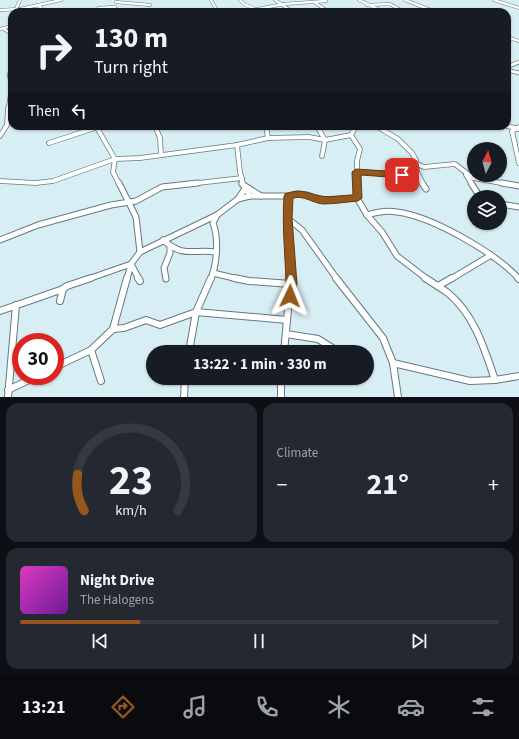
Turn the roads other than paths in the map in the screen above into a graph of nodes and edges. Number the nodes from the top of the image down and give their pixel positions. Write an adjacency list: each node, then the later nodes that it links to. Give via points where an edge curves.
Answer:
1 (61, 0): 8 (street)
2 (141, 0): 14 (street)
3 (240, 0): 22 (street)
4 (276, 0): 15 (street)
5 (358, 0): 16 (street)
6 (405, 0): 28 (street)
7 (494, 0): 29 (street)
8 (47, 1): 13 (street)
9 (326, 1): 11 (street)
10 (116, 2): 12 (street)
11 (314, 2): 15 (street); 25 (street)
12 (123, 3): 14 (street); 18 (street)
13 (38, 4): 19 (street); 20 (street)
14 (135, 4): 17 (street)
15 (280, 4): 23 (street); 24 (street)
16 (367, 4): 26 (street); 27 (street, via 390,4)
17 (150, 5)
18 (115, 7): 21 (street)
19 (26, 8)
20 (41, 8)
21 (98, 8)
22 (253, 8)
23 (260, 8)
24 (286, 8)
25 (323, 8)
26 (376, 8)
27 (398, 8)
28 (427, 8)
29 (519, 8)
30 (8, 127): 40 (street)
31 (518, 129): 48 (street, via 512,132)
32 (89, 130): 43 (street)
33 (100, 130): 47 (street)
34 (157, 130): 45 (street)
35 (267, 130): 41 (street)
36 (319, 130): 42 (street)
37 (354, 130): 39 (street)
38 (382, 130): 49 (street, via 407,148 414,155)
39 (351, 135): 42 (street); 50 (street, via 360,149)
40 (0, 136)
41 (268, 138): 42 (street, via 309,137); 44 (street)
42 (325, 140): 46 (street)
43 (49, 143)
44 (237, 145): 45 (street); 53 (street)
45 (161, 155): 47 (street)
46 (322, 156)
47 (115, 159): 54 (street, via 53,181 36,184); 65 (street, via 113,172)
48 (519, 163)
49 (417, 164): 51 (street, via 424,167 455,164); 52 (street)
50 (356, 172): 52 (street); 63 (street)
51 (466, 174): 56 (street, via 489,182); 59 (street)
52 (418, 176): 57 (street)
53 (242, 178): 55 (street); 65 (street, via 162,187)
54 (0, 181)
55 (242, 184): 58 (street); 61 (street)
56 (519, 186)
57 (426, 189)
58 (244, 190): 60 (street); 64 (street)
59 (475, 190)
60 (250, 196): 61 (street); 64 (street)
61 (261, 196): 62 (street)
62 (288, 196): 63 (street, via 307,195 322,200); 70 (street)
63 (358, 198): 69 (street)
64 (238, 199): 68 (street)
65 (129, 202): 73 (street, via 38,225); 76 (street, via 136,217)
66 (507, 205): 67 (street)
67 (519, 207)
68 (217, 215): 71 (street); 72 (street)
69 (367, 215): 78 (street, via 377,212 400,212 440,226); 85 (street, via 382,232 397,256)
70 (287, 218): 84 (street); 99 (street, via 302,230 383,338)
71 (206, 221): 72 (street); 74 (street)
72 (213, 222): 77 (street, via 216,231)
73 (0, 240)
74 (163, 240): 75 (street); 76 (street)
75 (170, 247): 77 (street, via 190,254 203,250); 81 (street, via 164,268)
76 (140, 252): 79 (street)
77 (216, 252): 80 (street)
78 (491, 255): 82 (street, via 514,271); 85 (street)
79 (131, 264): 83 (street); 86 (street, via 71,284); 92 (street)
80 (213, 273): 84 (street, via 248,281); 90 (street)
81 (166, 279)
82 (519, 279)
83 (140, 281)
84 (291, 284): 91 (street)
85 (438, 286): 101 (street, via 449,294 474,326)
86 (64, 289): 87 (street); 88 (street)
87 (60, 301)
88 (16, 306): 89 (street); 106 (street)
89 (0, 311)
90 (196, 312): 91 (street); 92 (street, via 160,325 146,320); 94 (street)
91 (288, 320): 93 (street)
92 (114, 329): 97 (street)
93 (286, 334): 95 (street); 96 (street, via 317,338)
94 (190, 345)
95 (285, 345)
96 (331, 345)
97 (91, 350): 98 (street); 102 (street)
98 (64, 363)
99 (393, 364): 101 (street, via 470,381); 109 (street)
100 (519, 376): 101 (street)
101 (496, 380)
102 (101, 381)
103 (22, 385): 106 (street)
104 (185, 385): 107 (street)
105 (281, 385): 108 (street)
106 (8, 394)
107 (184, 397)
108 (281, 397)
109 (398, 397)

